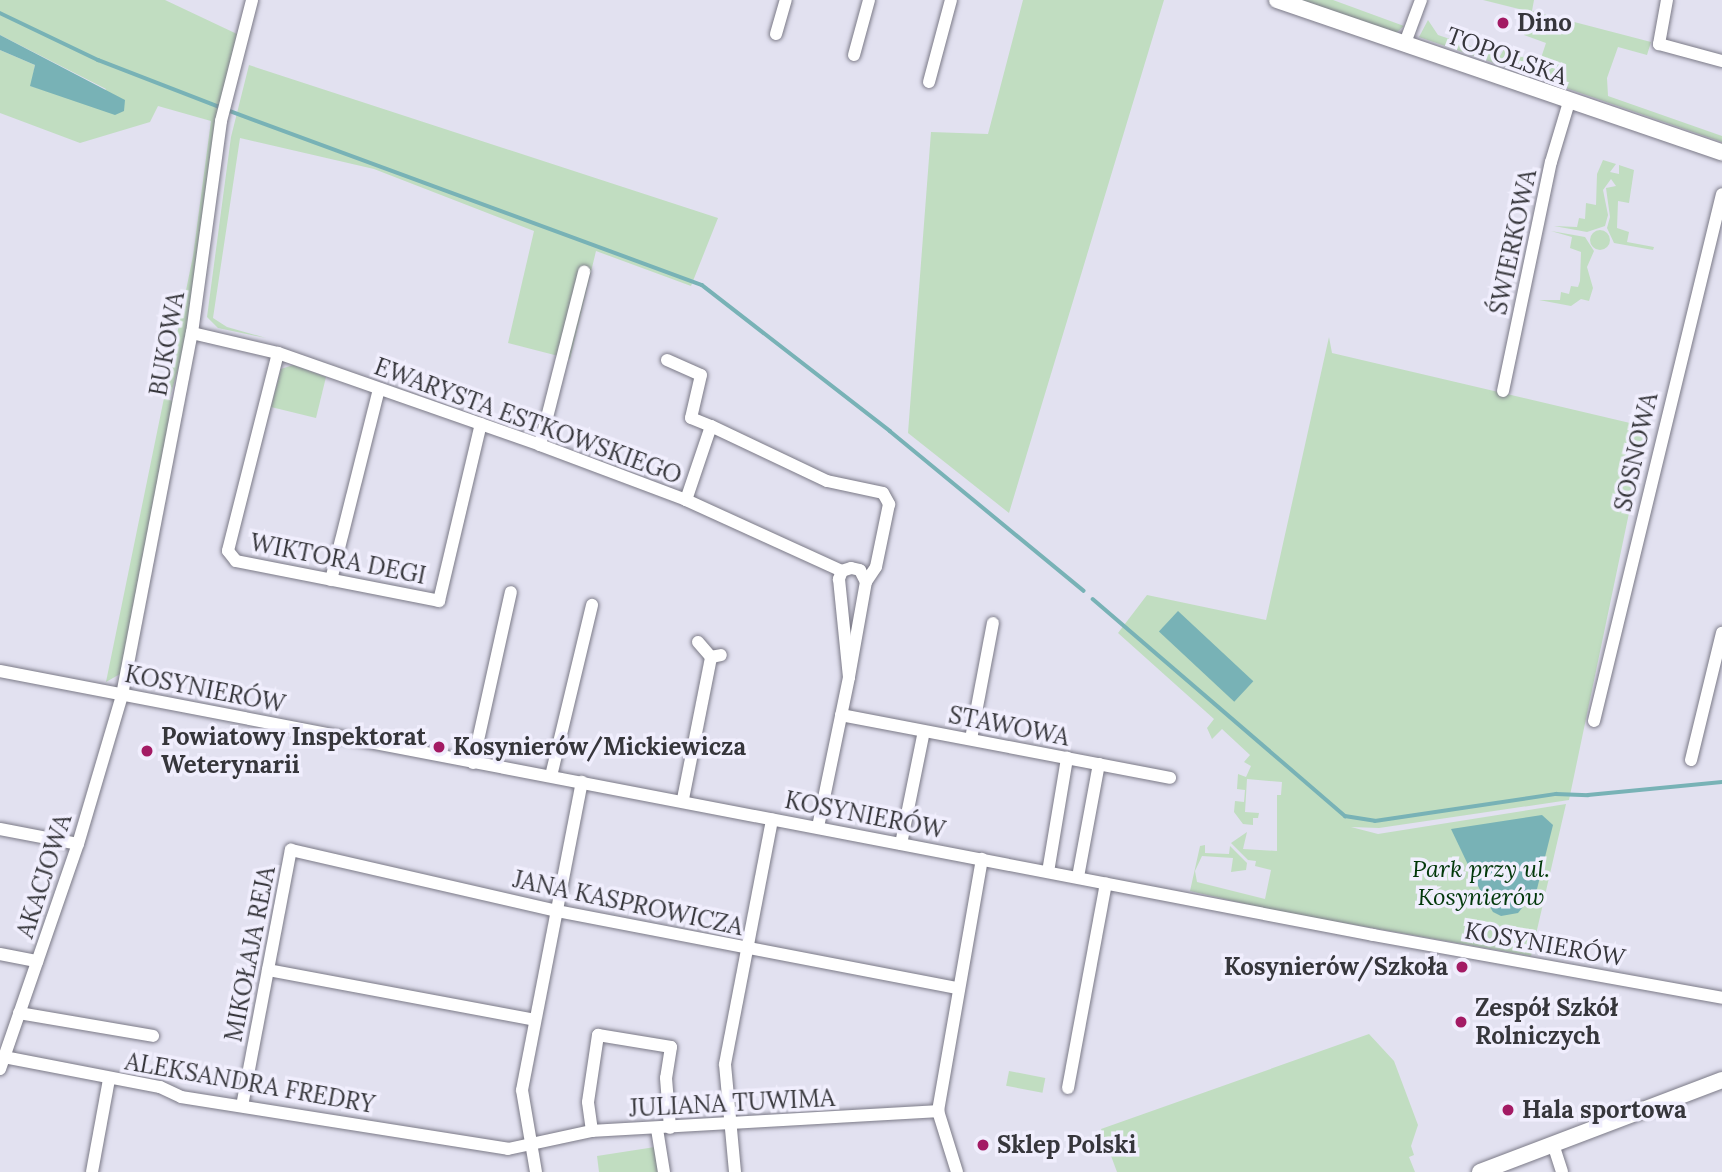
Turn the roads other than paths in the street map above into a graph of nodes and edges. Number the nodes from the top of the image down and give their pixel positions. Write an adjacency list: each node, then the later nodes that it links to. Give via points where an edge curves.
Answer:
1 (252, 0): 17 (street, BUKOWA, via 221,121)
2 (786, 0): 8 (street)
3 (869, 0): 10 (street)
4 (951, 0): 12 (street)
5 (1277, 0): 9 (street, TOPOLSKA)
6 (1421, 0): 9 (street)
7 (1667, 0): 11 (street, via 1659,44)
8 (776, 34)
9 (1405, 43): 13 (street, TOPOLSKA)
10 (855, 55)
11 (1722, 61)
12 (929, 82)
13 (1569, 102): 14 (street, TOPOLSKA); 21 (street, ŚWIERKOWA, via 1551,162)
14 (1722, 152)
15 (1722, 194): 38 (street, SOSNOWA)
16 (584, 272): 24 (street)
17 (192, 333): 18 (street, EWARYSTA ESTKOWSKIEGO); 36 (street, BUKOWA)
18 (278, 353): 20 (street, EWARYSTA ESTKOWSKIEGO); 27 (street, WIKTORA DEGI, via 228,551 236,561)
19 (667, 360): 23 (street, via 701,375 691,418)
20 (379, 389): 22 (street, EWARYSTA ESTKOWSKIEGO); 27 (street)
21 (1503, 391)
22 (481, 424): 24 (street, EWARYSTA ESTKOWSKIEGO); 27 (street, WIKTORA DEGI, via 439,601)
23 (711, 425): 25 (street); 28 (street, via 827,481 883,493 889,503 876,567)
24 (540, 445): 25 (street, EWARYSTA ESTKOWSKIEGO)
25 (686, 500): 26 (street, EWARYSTA ESTKOWSKIEGO)
26 (842, 571): 28 (street, EWARYSTA ESTKOWSKIEGO, via 860,570); 35 (street, via 839,599)
27 (331, 580)
28 (866, 582): 35 (street)
29 (512, 592): 43 (street)
30 (592, 605): 45 (street)
31 (993, 623): 40 (street)
32 (1722, 633): 42 (street)
33 (698, 642): 48 (street, via 716,656)
34 (0, 671): 36 (street, KOSYNIERÓW)
35 (849, 677): 37 (street)
36 (122, 695): 43 (street, KOSYNIERÓW); 52 (street, AKACJOWA)
37 (841, 715): 39 (street, STAWOWA); 50 (street)
38 (1594, 720)
39 (924, 731): 40 (street, STAWOWA); 53 (street)
40 (971, 740): 41 (street, STAWOWA)
41 (1067, 758): 44 (street, STAWOWA); 56 (street)
42 (1692, 760)
43 (473, 763): 45 (street, KOSYNIERÓW)
44 (1099, 764): 46 (street, STAWOWA); 57 (street)
45 (551, 776): 47 (street, KOSYNIERÓW)
46 (1170, 778)
47 (582, 782): 48 (street, KOSYNIERÓW); 59 (street)
48 (683, 799): 49 (street, KOSYNIERÓW)
49 (772, 819): 50 (street, KOSYNIERÓW); 60 (street)
50 (818, 827): 53 (street, KOSYNIERÓW)
51 (0, 829): 52 (street)
52 (78, 844): 62 (street, AKACJOWA)
53 (901, 844): 55 (street, KOSYNIERÓW)
54 (291, 850): 59 (street, JANA KASPROWICZA); 63 (street, MIKOŁAJA REJA)
55 (982, 859): 56 (street, KOSYNIERÓW); 64 (street)
56 (1048, 872): 57 (street, KOSYNIERÓW)
57 (1078, 877): 58 (street, KOSYNIERÓW)
58 (1106, 883): 65 (street, KOSYNIERÓW); 72 (street)
59 (557, 911): 60 (street, JANA KASPROWICZA); 67 (street)
60 (747, 949): 64 (street, JANA KASPROWICZA); 75 (street, via 724,1064)
61 (0, 954): 62 (street)
62 (37, 961): 66 (street, AKACJOWA)
63 (268, 970): 67 (street); 73 (street, MIKOŁAJA REJA)
64 (957, 989): 74 (street)
65 (1722, 998)
66 (19, 1013): 68 (street); 69 (street, AKACJOWA)
67 (534, 1020): 78 (street, via 522,1090)
68 (153, 1036)
69 (2, 1063): 70 (street, ALEKSANDRA FREDRY)
70 (109, 1079): 73 (street, ALEKSANDRA FREDRY); 80 (street)
71 (1722, 1080): 79 (street)
72 (1068, 1088)
73 (242, 1107): 78 (street, ALEKSANDRA FREDRY, via 508,1149)
74 (938, 1111): 75 (street, JULIANA TUWIMA); 84 (street)
75 (727, 1126): 76 (street, JULIANA TUWIMA); 83 (street)
76 (664, 1128): 77 (street, JULIANA TUWIMA); 77 (street, via 671,1047 598,1035 588,1102); 82 (street)
77 (592, 1131): 78 (street, JULIANA TUWIMA)
78 (531, 1143): 81 (street)
79 (1553, 1144): 85 (street); 86 (street)
80 (92, 1172)
81 (536, 1172)
82 (664, 1172)
83 (735, 1172)
84 (957, 1172)
85 (1480, 1172)
86 (1563, 1172)

